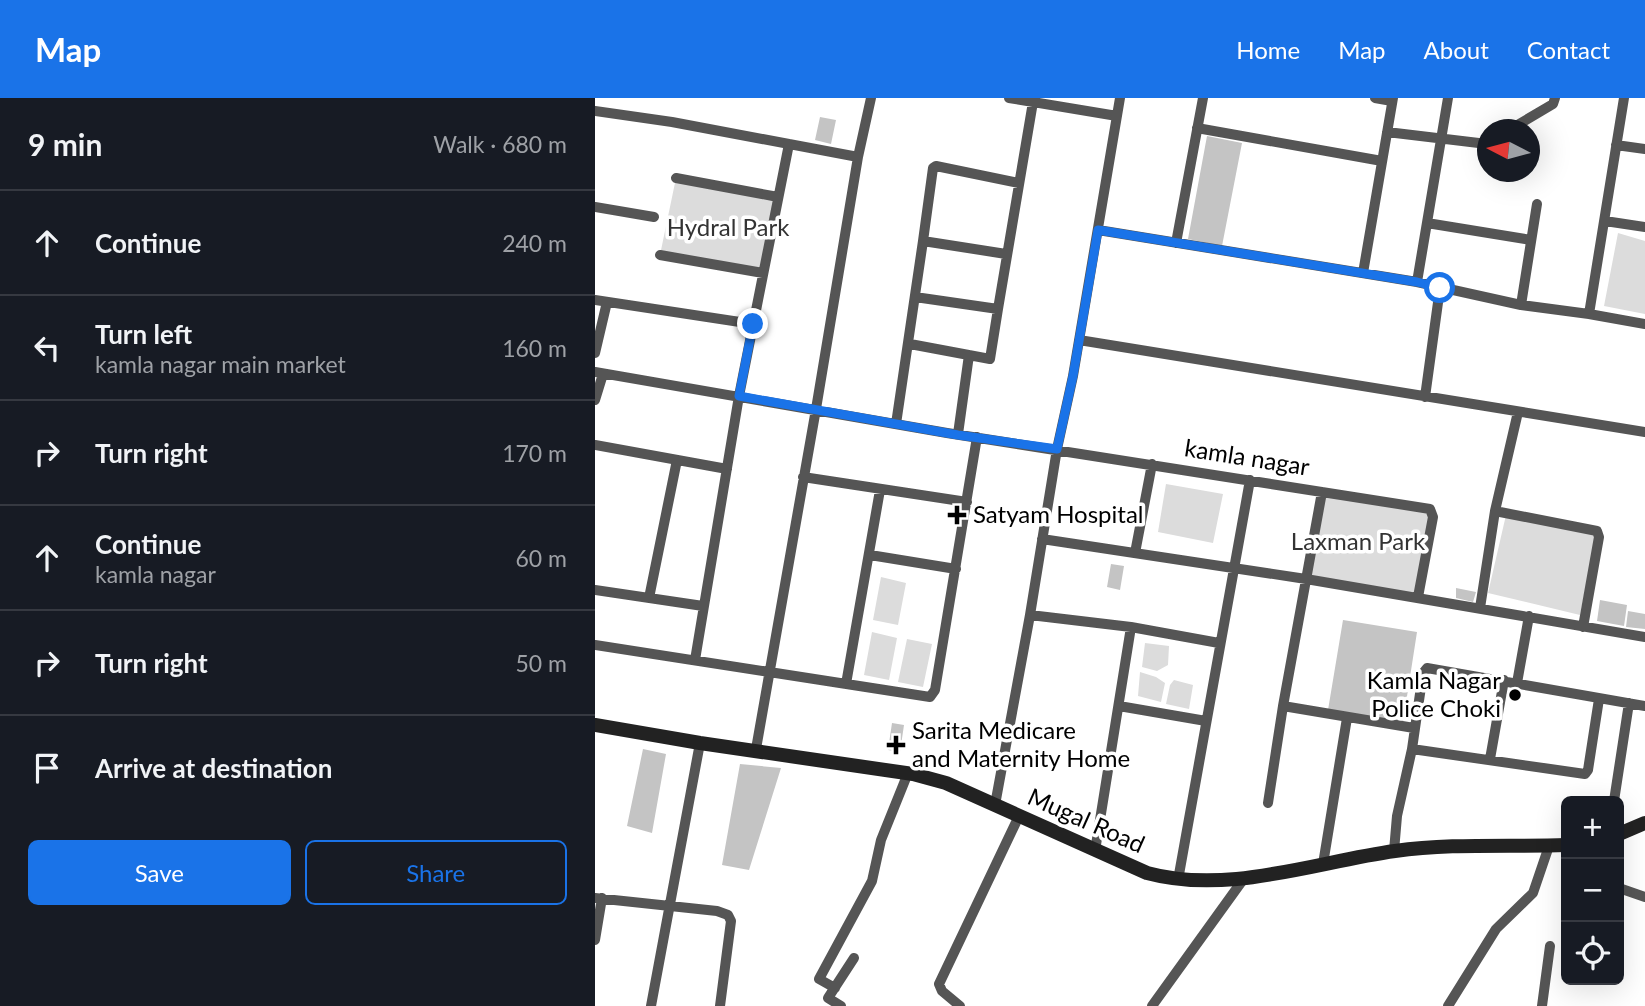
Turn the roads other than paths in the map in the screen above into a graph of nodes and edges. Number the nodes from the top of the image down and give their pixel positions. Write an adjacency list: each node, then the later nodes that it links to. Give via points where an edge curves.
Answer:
1 (871, 98): 21 (street)
2 (1009, 98): 10 (street)
3 (1120, 98): 12 (street)
4 (1203, 98): 14 (street)
5 (1375, 98): 9 (street)
6 (1448, 98): 16 (street)
7 (1555, 98): 13 (street, via 1553,104)
8 (1624, 98): 19 (street)
9 (1392, 99): 15 (street)
10 (1033, 102): 12 (street); 24 (street)
11 (595, 111): 18 (street)
12 (1117, 116): 32 (street)
13 (1528, 119)
14 (1197, 128): 22 (street); 35 (street)
15 (1387, 132): 16 (street); 22 (street)
16 (1441, 139): 17 (street); 30 (street)
17 (1477, 143)
18 (789, 144): 21 (street); 25 (street)
19 (1616, 145): 20 (street); 29 (street)
20 (1645, 149)
21 (858, 157): 58 (street)
22 (1382, 161): 39 (street)
23 (676, 178): 25 (street)
24 (1019, 183): 34 (street, via 934,167); 36 (street)
25 (778, 197): 38 (street)
26 (1537, 204): 33 (street)
27 (595, 207): 28 (street)
28 (654, 217)
29 (1605, 221): 31 (street); 47 (street)
30 (1427, 223): 33 (street); 40 (street)
31 (1645, 227)
32 (1098, 230): 35 (street); 50 (street)
33 (1531, 240): 45 (street)
34 (923, 242): 36 (street); 42 (street)
35 (1175, 243): 39 (street)
36 (1006, 254): 46 (street)
37 (660, 255): 38 (street)
38 (763, 273): 48 (street)
39 (1363, 273): 40 (street)
40 (1417, 282): 41 (street)
41 (1440, 288): 45 (street); 56 (street)
42 (915, 297): 46 (street); 51 (street)
43 (595, 300): 44 (street)
44 (607, 302): 48 (street); 52 (street)
45 (1521, 305): 47 (street)
46 (998, 309): 53 (street, via 991,359)
47 (1589, 314): 49 (street)
48 (753, 324): 55 (street)
49 (1645, 324)
50 (1079, 340): 56 (street); 65 (street)
51 (910, 344): 53 (street); 60 (street)
52 (595, 353)
53 (969, 355): 62 (street)
54 (599, 373): 55 (street); 57 (street)
55 (739, 396): 58 (street); 68 (street)
56 (1425, 397): 59 (street)
57 (595, 400)
58 (816, 409): 60 (street, kamla nagar); 69 (street)
59 (1518, 412): 61 (street); 74 (street)
60 (897, 424): 62 (street, kamla nagar)
61 (1645, 432)
62 (958, 435): 63 (street, kamla nagar)
63 (977, 437): 65 (street, kamla nagar); 73 (street)
64 (595, 445): 66 (street)
65 (1057, 449): 67 (street, kamla nagar); 75 (street)
66 (677, 460): 68 (street); 83 (street)
67 (1152, 464): 70 (street, kamla nagar); 76 (street)
68 (727, 469): 84 (street)
69 (803, 477): 71 (street); 94 (street)
70 (1250, 480): 72 (street, kamla nagar); 78 (street)
71 (880, 489): 73 (street); 77 (street)
72 (1322, 492): 80 (street); 82 (street, kamla nagar, via 1431,510)
73 (967, 502): 79 (street)
74 (1495, 511): 85 (street); 89 (street, via 1597,531)
75 (1042, 539): 76 (street); 86 (street)
76 (1135, 553): 78 (street)
77 (870, 555): 79 (street); 97 (street)
78 (1234, 568): 80 (street); 91 (street)
79 (956, 569): 97 (street, via 932,696)
80 (1306, 579): 82 (street); 101 (street)
81 (595, 590): 83 (street)
82 (1418, 597): 85 (street)
83 (649, 598): 84 (street)
84 (703, 606): 93 (street)
85 (1480, 608): 87 (street)
86 (1030, 615): 88 (street); 114 (street)
87 (1529, 616): 89 (street); 96 (street)
88 (1131, 627): 91 (street); 100 (street)
89 (1583, 627): 90 (street)
90 (1645, 637)
91 (1219, 643): 104 (street)
92 (595, 645): 93 (street)
93 (695, 660): 94 (street)
94 (769, 671): 97 (street); 109 (street)
95 (1504, 680): 96 (street); 106 (street, via 1427,668); 110 (street)
96 (1517, 682): 98 (street)
97 (846, 684)
98 (1599, 699): 99 (street); 110 (street, via 1586,774)
99 (1629, 703): 102 (street); 112 (street)
100 (1119, 706): 104 (street); 120 (street)
101 (1283, 706): 103 (street); 113 (street)
102 (1645, 706)
103 (1347, 718): 106 (street); 122 (street)
104 (1206, 721): 124 (street)
105 (595, 725): 107 (street, Mugal Road)
106 (1415, 728): 108 (street)
107 (700, 743): 109 (street, Mugal Road); 128 (street)
108 (1412, 749): 110 (street); 121 (street)
109 (756, 750): 111 (street, Mugal Road)
110 (1490, 759)
111 (908, 773): 114 (street, Mugal Road, via 946,783); 132 (street, via 881,840 872,881 819,979)
112 (1615, 796)
113 (1268, 803)
114 (995, 805): 115 (street, Mugal Road)
115 (1019, 816): 120 (street, Mugal Road); 136 (street, via 939,984)
116 (1645, 823): 117 (street)
117 (1624, 832)
118 (1561, 845): 119 (street, Mugal Road)
119 (1549, 846): 121 (street, Mugal Road, via 1480,844); 138 (street, via 1533,893 1496,929)
120 (1095, 851): 124 (street, Mugal Road, via 1147,873)
121 (1394, 851): 122 (street, Mugal Road)
122 (1323, 864): 123 (street, Mugal Road)
123 (1245, 877): 124 (street, Mugal Road); 137 (street)
124 (1178, 880)
125 (1624, 890): 126 (street)
126 (1645, 897)
127 (598, 898): 128 (street); 129 (street)
128 (669, 907): 133 (street); 134 (street, via 717,911 730,918)
129 (595, 940)
130 (1550, 946): 139 (street)
131 (854, 958): 132 (street)
132 (835, 988): 135 (street, via 828,998)
133 (651, 1006)
134 (720, 1006)
135 (841, 1006)
136 (960, 1006)
137 (1152, 1006)
138 (1448, 1006)
139 (1542, 1006)

